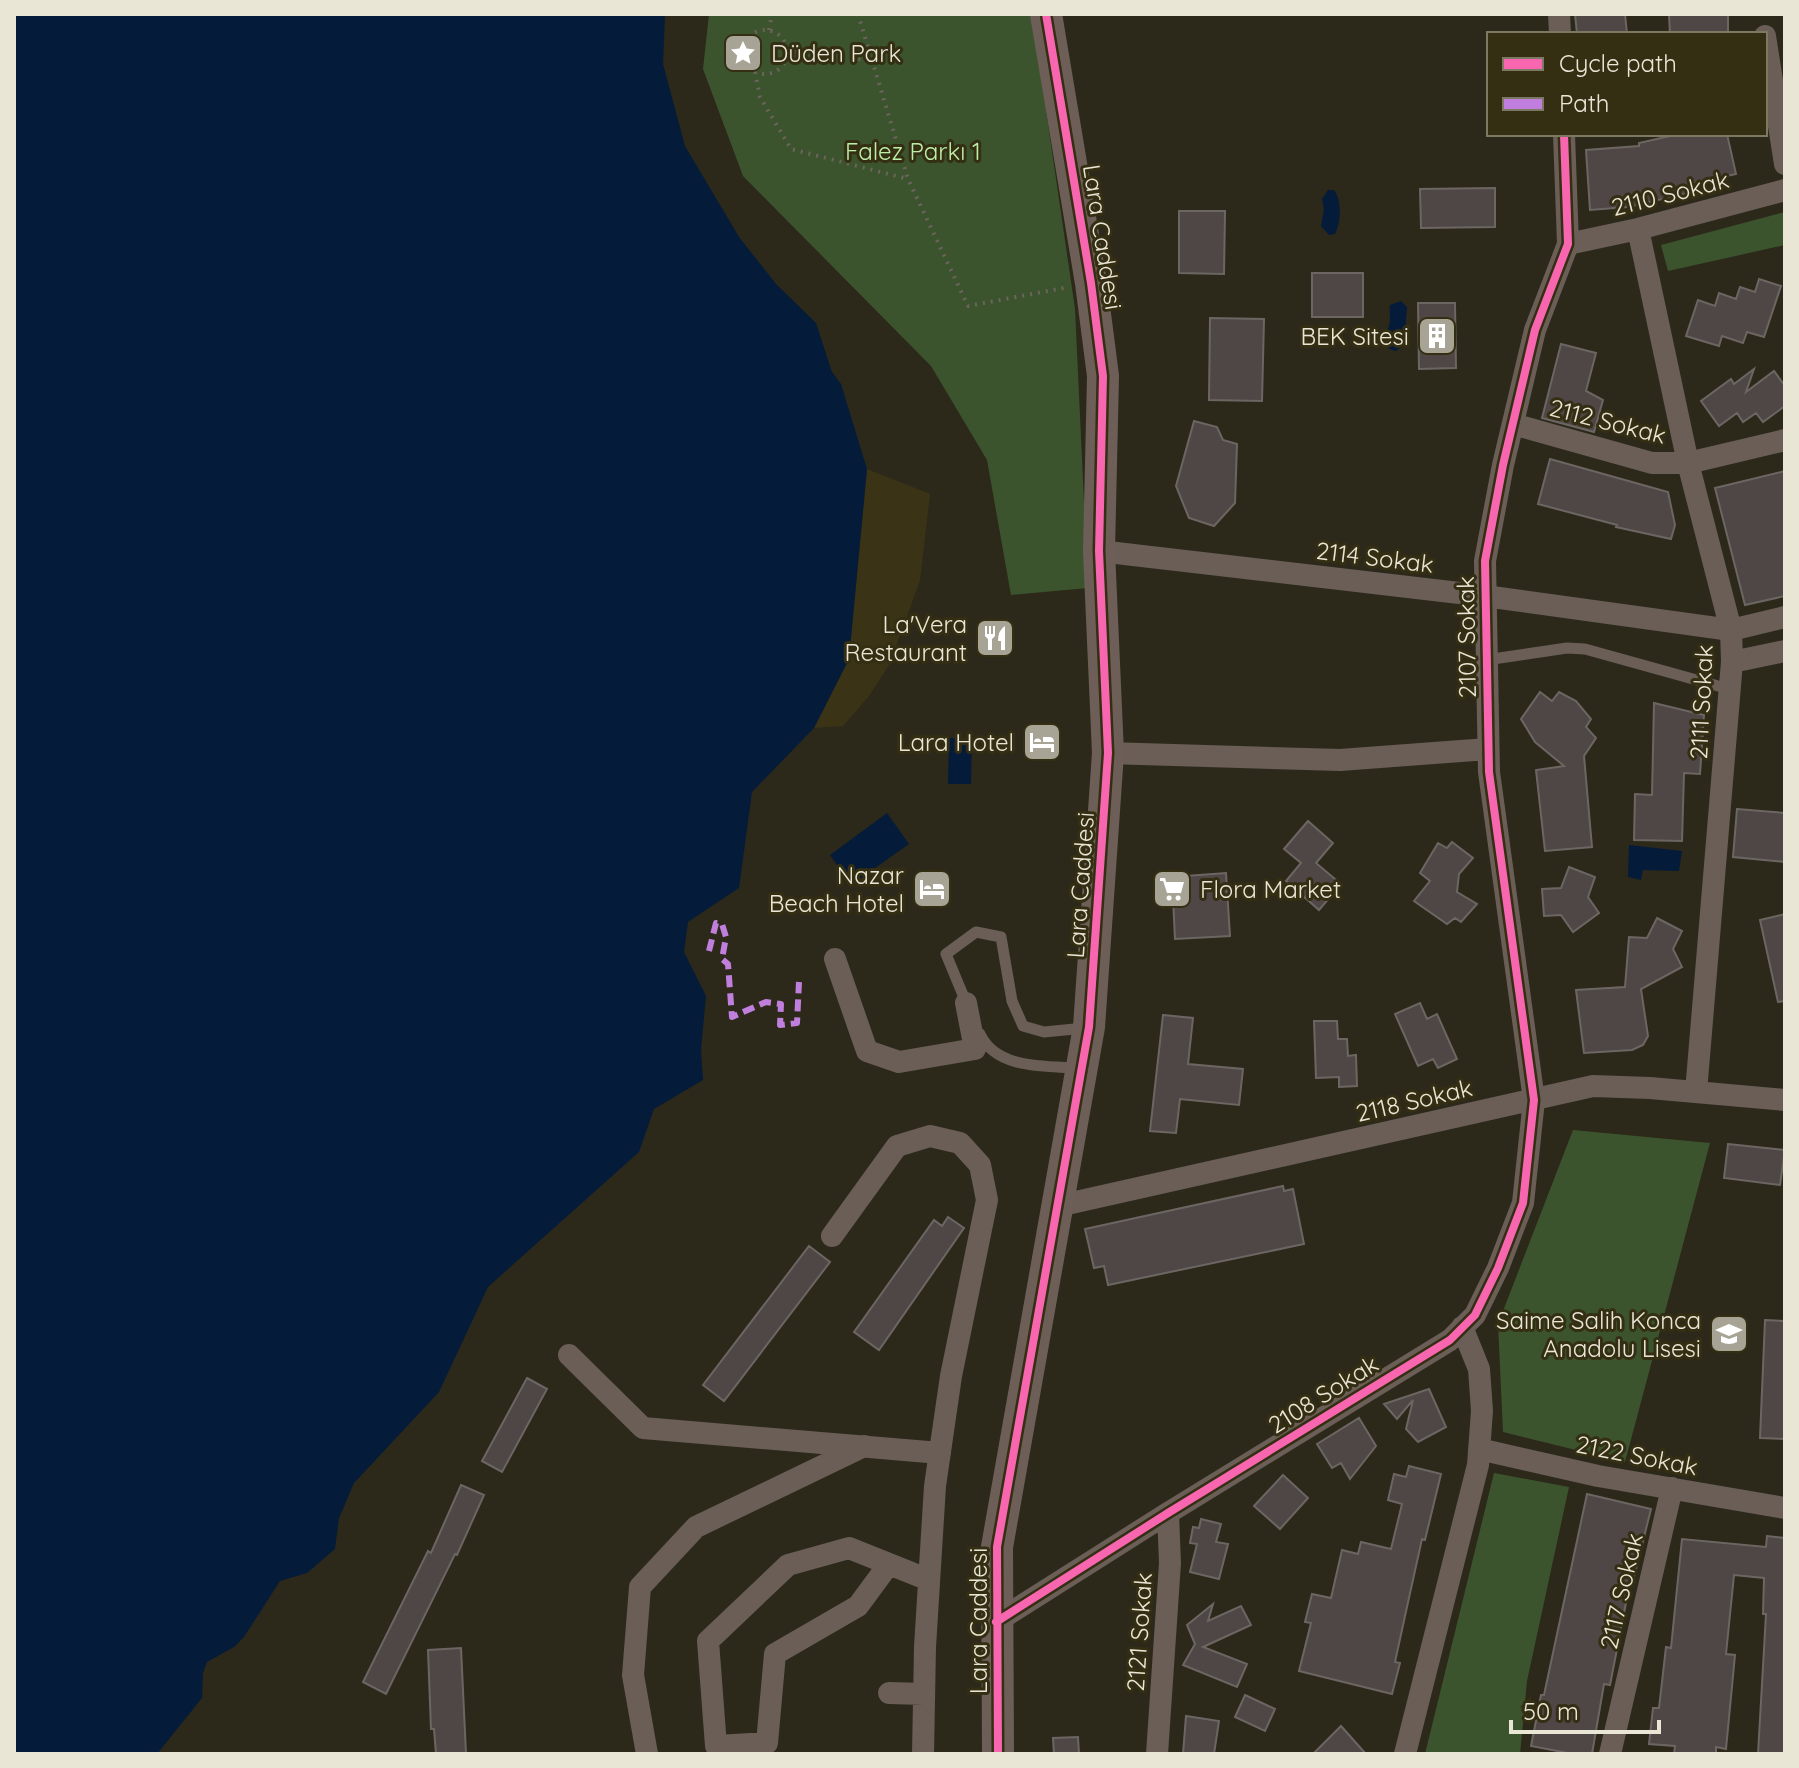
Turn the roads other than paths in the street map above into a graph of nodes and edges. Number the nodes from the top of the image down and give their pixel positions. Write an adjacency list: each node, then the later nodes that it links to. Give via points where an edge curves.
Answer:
1 (1046, 14): 11 (street, Lara Caddesi, via 1103,376)
2 (1767, 48): 4 (street)
3 (1564, 136): 7 (street, 2107 Sokak)
4 (1785, 164)
5 (1785, 190): 6 (street, 2110 Sokak)
6 (1638, 229): 7 (street, 2110 Sokak); 10 (street, 2111 Sokak)
7 (1568, 244): 8 (street, 2107 Sokak, via 1535,330)
8 (1513, 424): 10 (street, 2112 Sokak, via 1652,463); 12 (street, 2107 Sokak, via 1485,561)
9 (1785, 440): 10 (street, 2112 Sokak)
10 (1688, 463): 14 (street, 2111 Sokak)
11 (1099, 551): 12 (street, 2114 Sokak); 20 (street, Lara Caddesi)
12 (1485, 596): 14 (street, 2114 Sokak); 16 (street, 2107 Sokak)
13 (1785, 617): 14 (street, 2114 Sokak)
14 (1731, 630): 17 (street, 2111 Sokak)
15 (1785, 651): 17 (street)
16 (1486, 660): 18 (lane, via 1585,649); 19 (street, 2107 Sokak)
17 (1732, 662): 18 (street, 2111 Sokak)
18 (1729, 689): 25 (street, 2111 Sokak)
19 (1488, 749): 20 (street, via 1340,760); 26 (street, 2107 Sokak)
20 (1108, 753): 23 (street, Lara Caddesi)
21 (835, 959): 22 (street, via 867,1051 899,1062 975,1049)
22 (966, 1003): 23 (lane, via 946,954 976,932 1001,937 1012,1001 1023,1026 1044,1032); 24 (lane, via 987,1048 1018,1063)
23 (1089, 1027): 24 (street, Lara Caddesi)
24 (1083, 1068): 28 (street, Lara Caddesi)
25 (1696, 1092): 26 (street, 2118 Sokak, via 1593,1086); 27 (street, 2118 Sokak)
26 (1534, 1100): 28 (street, 2118 Sokak); 30 (street, 2108 Sokak, via 1523,1203 1475,1315)
27 (1785, 1100)
28 (1058, 1206): 40 (street, Lara Caddesi, via 997,1547)
29 (832, 1236): 34 (street, via 897,1146 930,1136 960,1143 980,1165 987,1200)
30 (1462, 1327): 33 (street, via 1479,1369); 37 (street, 2108 Sokak, via 1450,1340)
31 (569, 1355): 32 (street, via 643,1428)
32 (864, 1446): 34 (street); 43 (street, via 696,1527 640,1587 633,1675)
33 (1479, 1449): 35 (street, 2122 Sokak); 47 (street)
34 (940, 1453): 39 (street)
35 (1672, 1488): 36 (street, 2122 Sokak); 48 (street, 2117 Sokak)
36 (1785, 1508)
37 (1168, 1513): 40 (street, 2108 Sokak); 46 (street, 2121 Sokak, via 1170,1563)
38 (889, 1564): 38 (street, via 849,1548 788,1565 708,1641 716,1746 767,1743 775,1654 858,1606); 39 (street)
39 (929, 1580): 42 (street)
40 (996, 1622): 45 (street, Lara Caddesi)
41 (889, 1693): 42 (street)
42 (924, 1694): 44 (street)
43 (647, 1754)
44 (923, 1754)
45 (998, 1754)
46 (1157, 1754)
47 (1405, 1754)
48 (1610, 1754)

